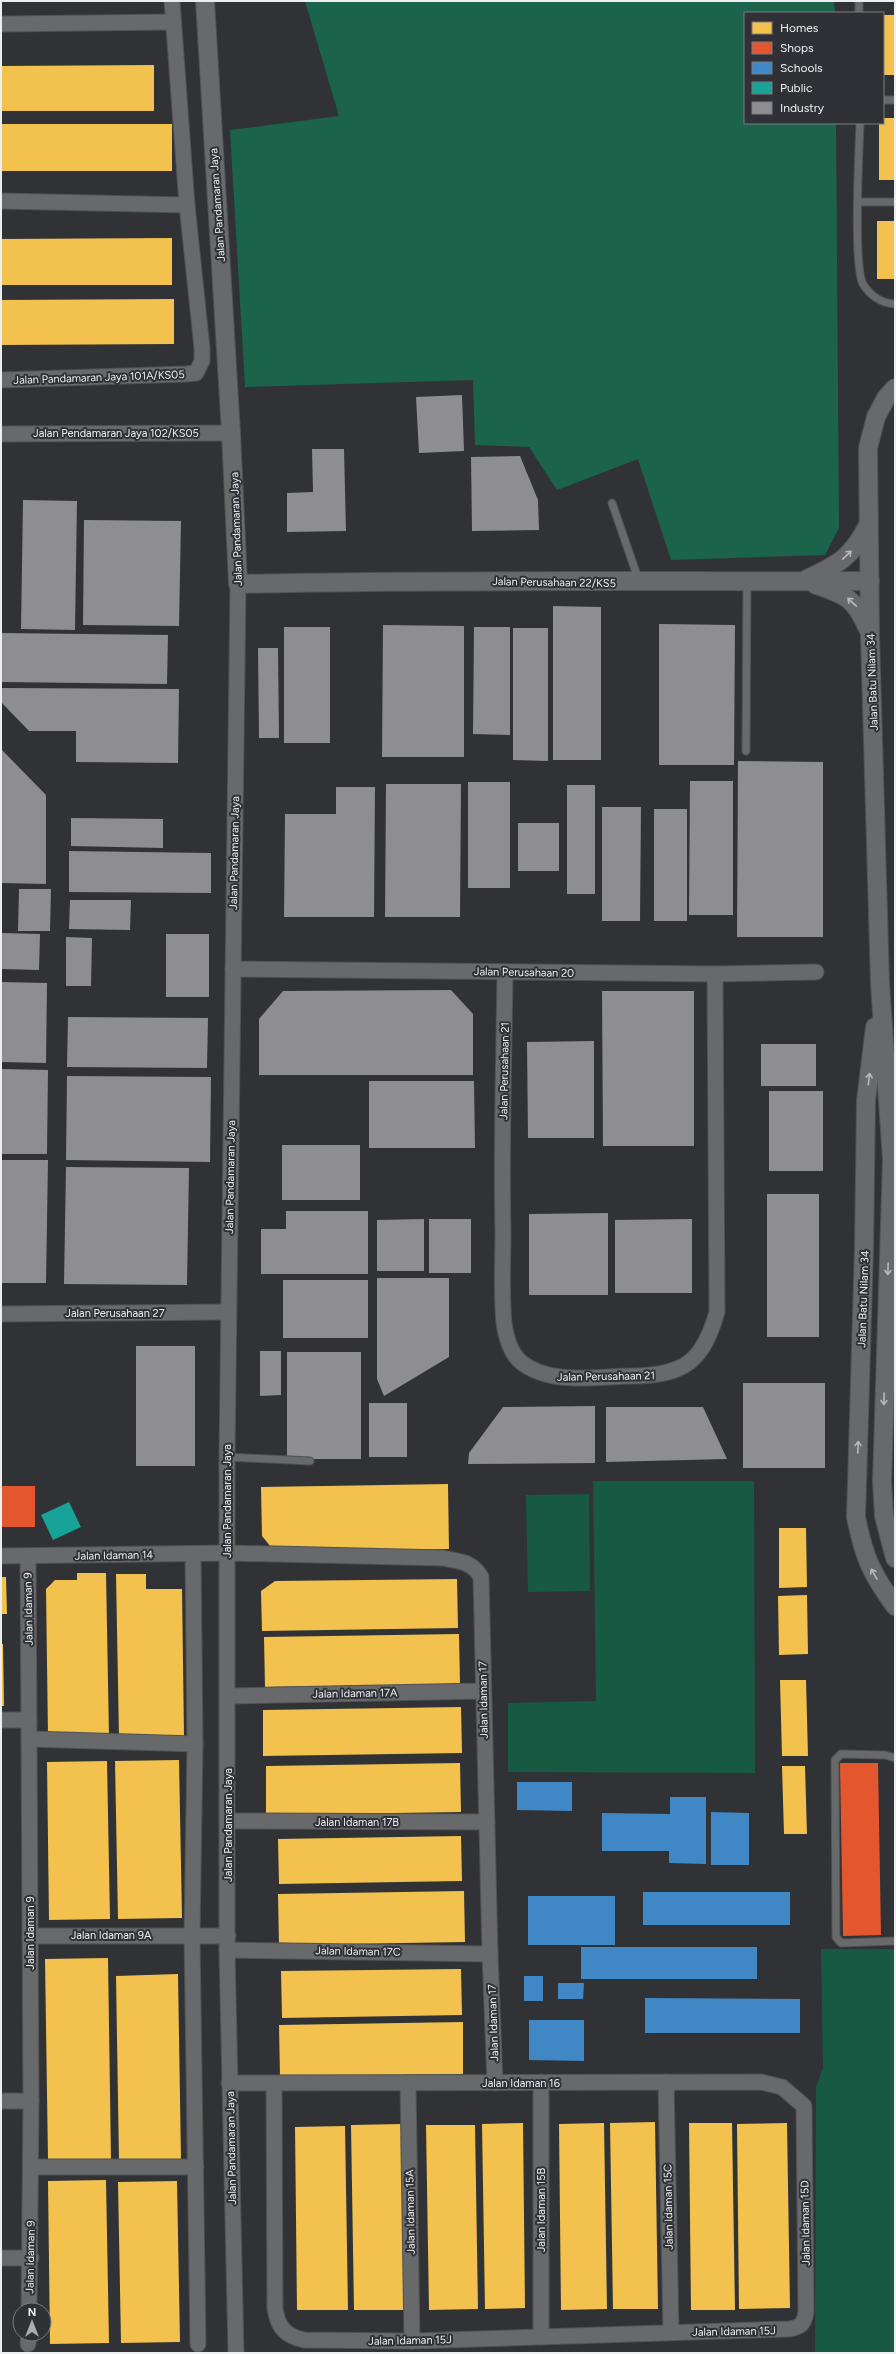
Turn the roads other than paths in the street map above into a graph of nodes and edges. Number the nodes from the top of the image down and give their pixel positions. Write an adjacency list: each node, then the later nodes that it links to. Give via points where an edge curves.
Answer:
1 (172, 1): 5 (street)
2 (205, 1): 17 (street, Jalan Pandamaran Jaya)
3 (859, 1): 4 (lane)
4 (859, 12)
5 (173, 22): 6 (street); 13 (street)
6 (1, 24)
7 (884, 100): 8 (lane)
8 (895, 100)
9 (860, 124): 11 (lane)
10 (1, 201): 13 (street)
11 (859, 202): 12 (lane); 14 (lane, via 858,257 862,283 873,296 885,303)
12 (895, 202)
13 (187, 205): 15 (street, Jalan Pandamaran Jaya 101A/KS05, via 202,348 200,368 196,372)
14 (895, 304)
15 (1, 380)
16 (895, 388): 20 (street, Jalan Batu Nilam 34, via 886,398 876,417 868,448)
17 (231, 433): 18 (street, Jalan Pendamaran Jaya 102/KS05); 25 (street, Jalan Pandamaran Jaya)
18 (1, 434)
19 (612, 503): 23 (lane)
20 (869, 522): 21 (street, one-way to 20, via 844,560 858,544); 22 (street, Jalan Batu Nilam 34)
21 (802, 581): 22 (street, Jalan Perusahaan 22/KS5); 24 (street, Jalan Perusahaan 22/KS5); 26 (street, one-way to 21, via 860,610 848,598)
22 (870, 581): 26 (street, Jalan Batu Nilam 34)
23 (639, 582): 24 (street, Jalan Perusahaan 22/KS5); 25 (street, Jalan Perusahaan 22/KS5, via 435,580)
24 (747, 582): 27 (lane)
25 (238, 584): 28 (street, Jalan Pandamaran Jaya)
26 (870, 636): 32 (street, Jalan Batu Nilam 34)
27 (746, 751)
28 (233, 969): 29 (street, Jalan Perusahaan 20); 36 (street, Jalan Pandamaran Jaya)
29 (505, 972): 31 (street, Jalan Perusahaan 20); 31 (street, Jalan Perusahaan 21, via 502,1183 504,1323 510,1348 520,1362 537,1373 555,1377 659,1375 680,1368 698,1356 710,1334 717,1312)
30 (816, 972): 31 (street, Jalan Perusahaan 20)
31 (716, 974)
32 (880, 983): 33 (street, Jalan Batu Nilam 34, one-way to 32); 34 (street, Jalan Batu Nilam 34)
33 (866, 1101): 34 (street, via 876,1137); 35 (street, Jalan Batu Nilam 34)
34 (893, 1160): 35 (street, via 875,1163 872,1171 871,1224); 44 (street, Jalan Batu Nilam 34, one-way to 44, via 882,1482 884,1516)
35 (864, 1248): 45 (street, Jalan Batu Nilam 34, one-way to 35, via 871,1569 863,1551 856,1517)
36 (228, 1312): 37 (street, Jalan Perusahaan 27); 38 (street, Jalan Pandamaran Jaya)
37 (1, 1314)
38 (227, 1457): 39 (lane); 40 (street, Jalan Pandamaran Jaya)
39 (310, 1462)
40 (228, 1553): 41 (street, Jalan Idaman 14); 46 (street, Jalan Idaman 17, via 442,1558 464,1562 476,1568 481,1577); 47 (street, Jalan Pandamaran Jaya)
41 (193, 1554): 43 (street, Jalan Idaman 14); 51 (street)
42 (1, 1556): 43 (street, Jalan Idaman 14)
43 (28, 1556): 49 (street, Jalan Idaman 9)
44 (895, 1558)
45 (895, 1606)
46 (483, 1691): 47 (street, Jalan Idaman 17A); 54 (street, Jalan Idaman 17)
47 (228, 1696): 53 (street, Jalan Pandamaran Jaya)
48 (1, 1720): 49 (street)
49 (29, 1720): 50 (street, Jalan Idaman 9)
50 (29, 1739): 51 (street); 55 (street, Jalan Idaman 9)
51 (195, 1744): 56 (street)
52 (895, 1758): 57 (lane, via 884,1755 841,1754 835,1760 835,1768 836,1937 841,1943)
53 (228, 1821): 54 (street, Jalan Idaman 17B); 58 (street, Jalan Pandamaran Jaya)
54 (487, 1822): 59 (street, Jalan Idaman 17)
55 (30, 1936): 56 (street, Jalan Idaman 9A); 67 (street, Jalan Idaman 9)
56 (192, 1936): 58 (street, Jalan Idaman 9A); 69 (street)
57 (895, 1941)
58 (227, 1943): 59 (street, Jalan Idaman 17C); 62 (street, Jalan Pandamaran Jaya)
59 (490, 1954): 65 (street, Jalan Idaman 17)
60 (540, 2082): 61 (street, Jalan Idaman 16); 65 (street, Jalan Idaman 16); 76 (street, Jalan Idaman 15B)
61 (666, 2082): 68 (street, Jalan Idaman 16, via 773,2083 782,2087); 75 (street, Jalan Idaman 15C)
62 (229, 2083): 63 (street, Jalan Idaman 16); 79 (street, Jalan Pandamaran Jaya)
63 (274, 2083): 64 (street, Jalan Idaman 16); 77 (street, Jalan Idaman 15J, via 275,2309 278,2323 292,2338 304,2340)
64 (408, 2083): 65 (street, Jalan Idaman 16); 77 (street, Jalan Idaman 15A)
65 (495, 2083)
66 (1, 2102): 67 (street)
67 (31, 2102): 70 (street, Jalan Idaman 9)
68 (804, 2106): 74 (street, Jalan Idaman 15D, via 806,2312 805,2322 799,2328)
69 (196, 2167): 70 (street); 78 (street)
70 (31, 2168): 72 (street, Jalan Idaman 9)
71 (1, 2258): 72 (street)
72 (31, 2258): 73 (street, Jalan Idaman 9)
73 (29, 2302)
74 (789, 2330): 75 (street, Jalan Idaman 15J)
75 (671, 2332): 76 (street, Jalan Idaman 15J)
76 (541, 2337): 77 (street, Jalan Idaman 15J)
77 (412, 2341)
78 (198, 2344)
79 (236, 2353)

